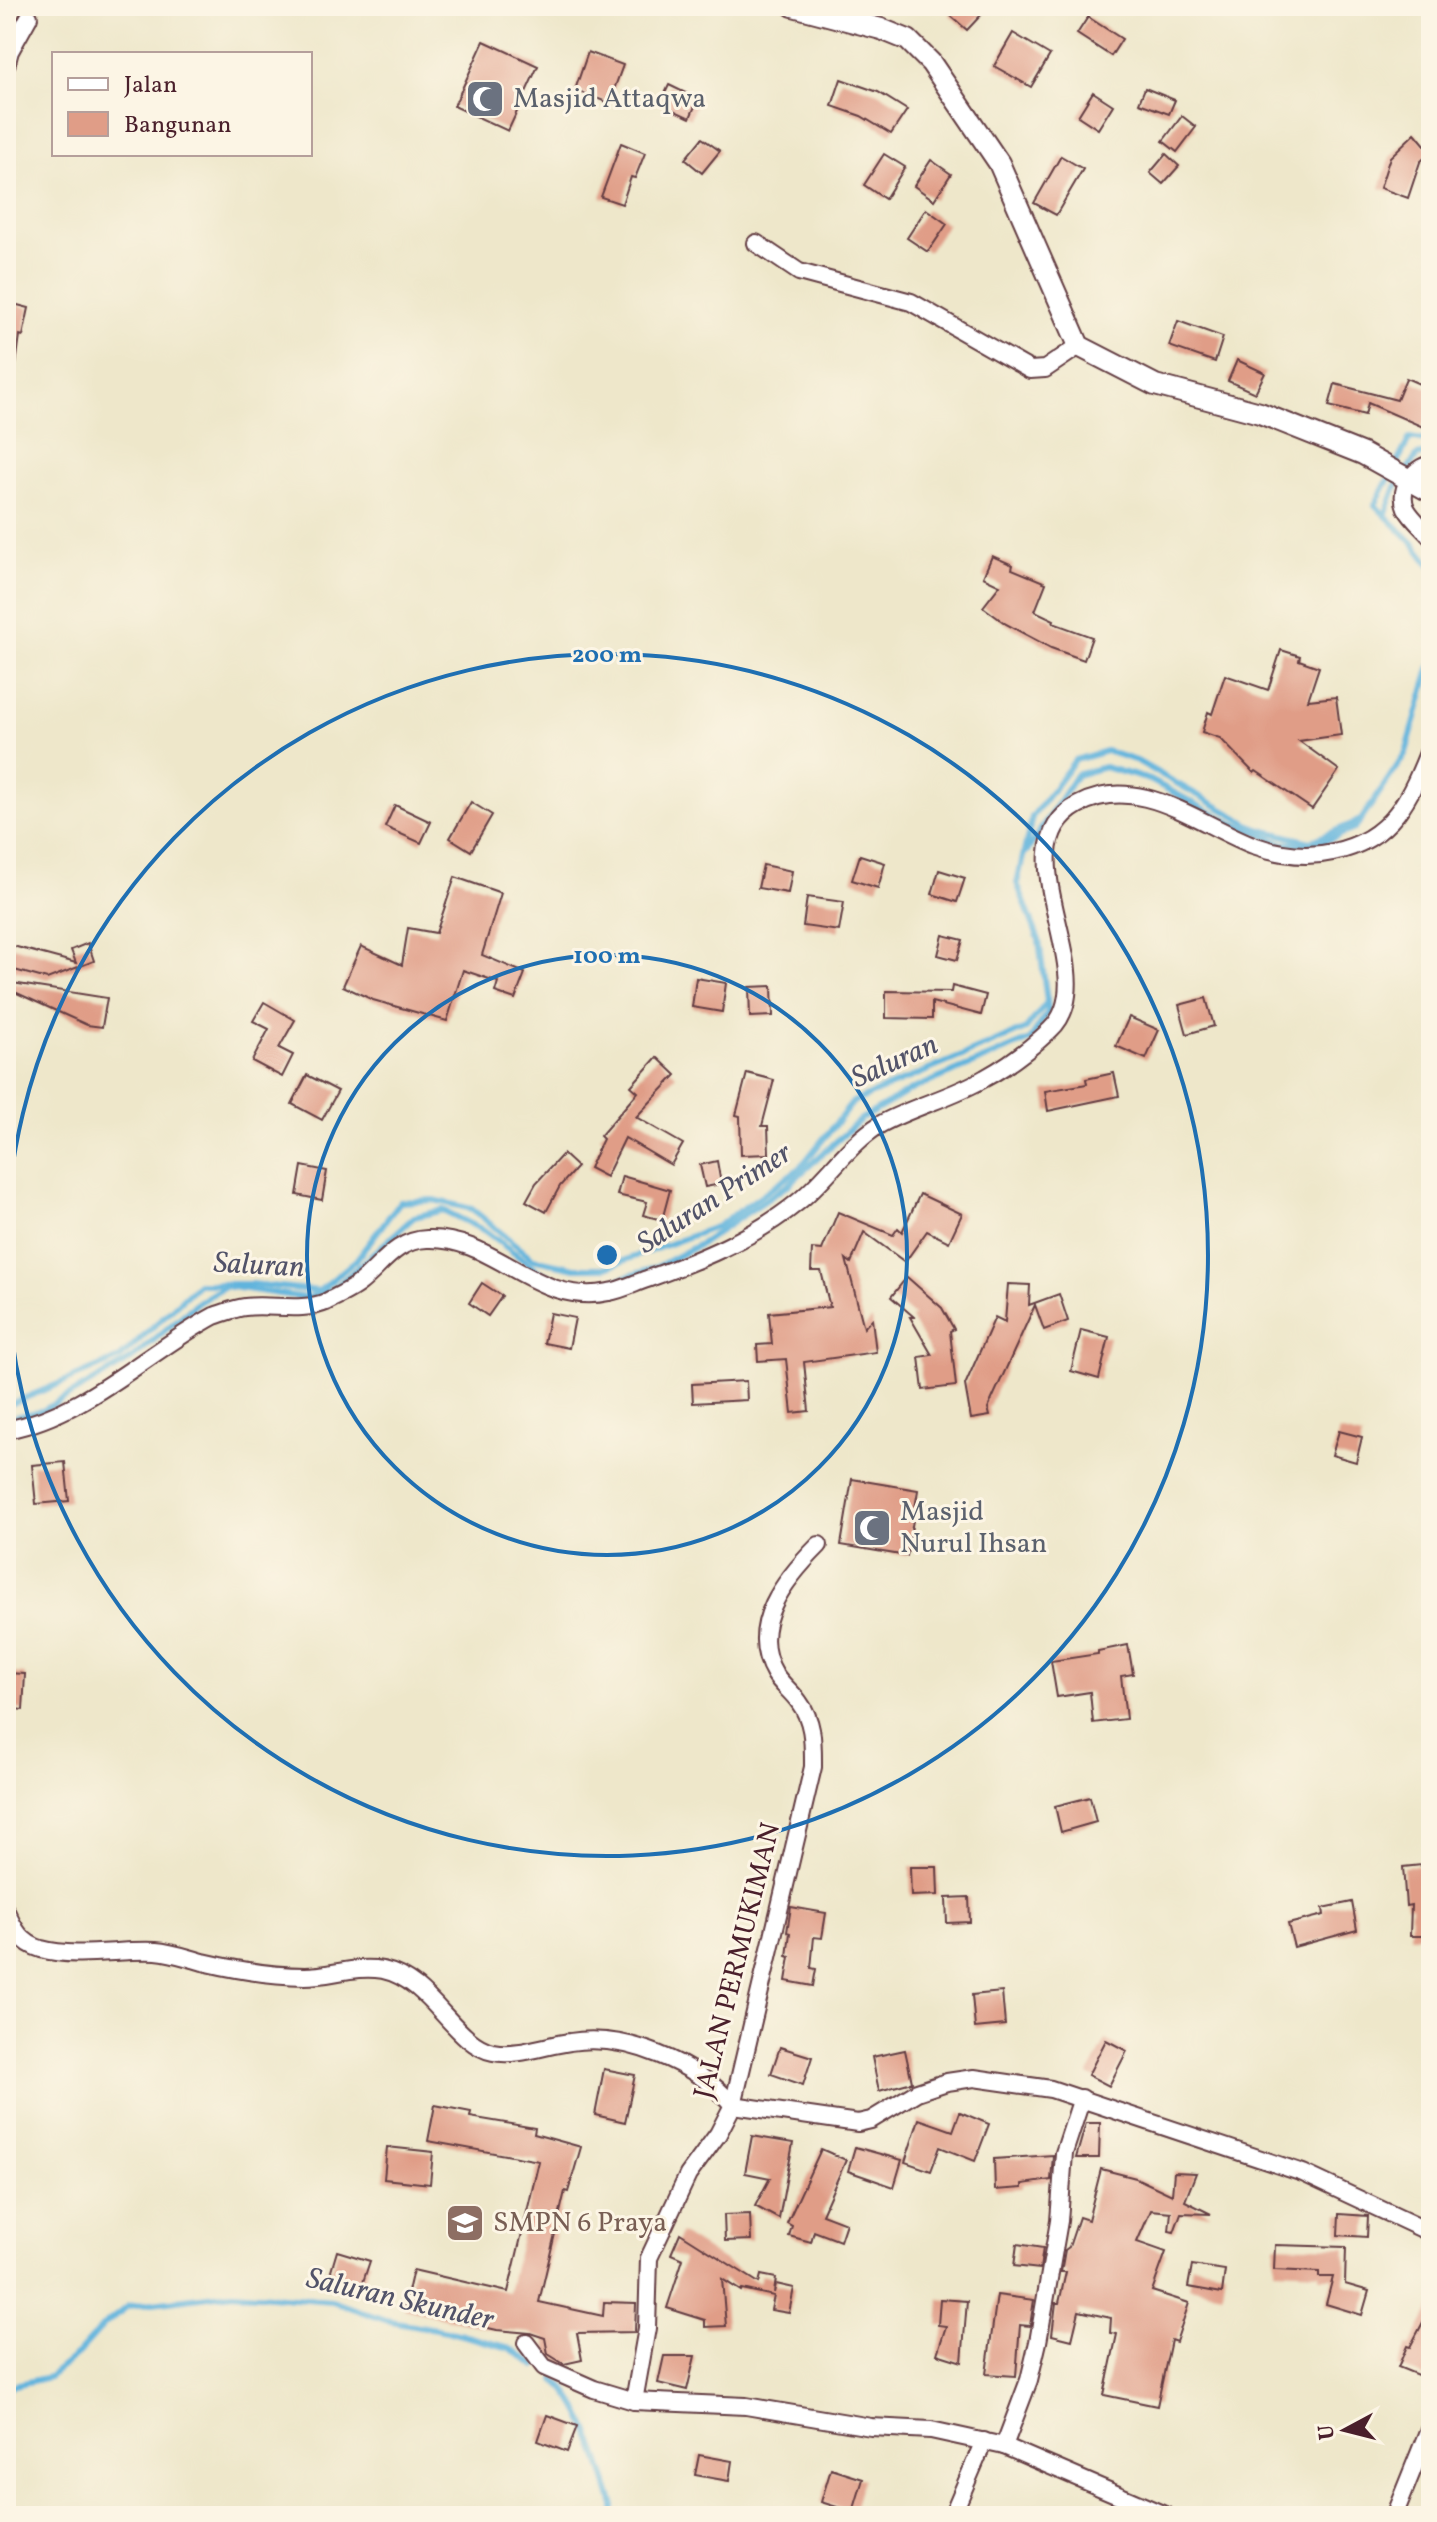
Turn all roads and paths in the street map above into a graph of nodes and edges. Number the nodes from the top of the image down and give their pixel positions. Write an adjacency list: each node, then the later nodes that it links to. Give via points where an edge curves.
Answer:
1 (793, 6): 5 (street, via 908,40 931,63 999,163)
2 (29, 17): 3 (street)
3 (6, 66)
4 (756, 243): 5 (street, via 799,272 911,302 1030,370 1045,369)
5 (1079, 346): 7 (street, via 1155,385 1260,413 1363,454)
6 (1431, 464): 7 (street)
7 (1405, 478): 8 (street); 9 (street, via 1407,510)
8 (1431, 492)
9 (1431, 537)
10 (1431, 745): 11 (street, via 1415,786 1393,821 1366,842 1319,855 1258,847 1182,809 1148,799 1109,796 1069,810 1047,849 1068,991 1063,1015 985,1078 863,1137 801,1199 737,1242 609,1292 574,1295 543,1286 482,1251 423,1238 391,1251 360,1284 320,1305 242,1307 214,1316 63,1413)
11 (6, 1430)
12 (819, 1545): 15 (street, JALAN PERMUKIMAN, via 768,1614 767,1656 814,1732 813,1767)
13 (6, 1911): 15 (street, via 15,1932 42,1949 158,1951 270,1975 383,1970 414,1983 474,2042 492,2052 609,2039 680,2065)
14 (1082, 2098): 15 (street, via 974,2078 917,2092 858,2123); 16 (street, via 1303,2173); 21 (street, via 1064,2153 1059,2221 1035,2355)
15 (733, 2105): 18 (street, JALAN PERMUKIMAN, via 688,2175 649,2258 647,2328)
16 (1431, 2233)
17 (526, 2343): 18 (street, via 544,2367)
18 (634, 2401): 20 (street, via 746,2406)
19 (1431, 2424): 24 (street)
20 (984, 2441): 21 (street); 22 (street)
21 (1004, 2446): 23 (street)
22 (952, 2516)
23 (1167, 2516)
24 (1394, 2516)

